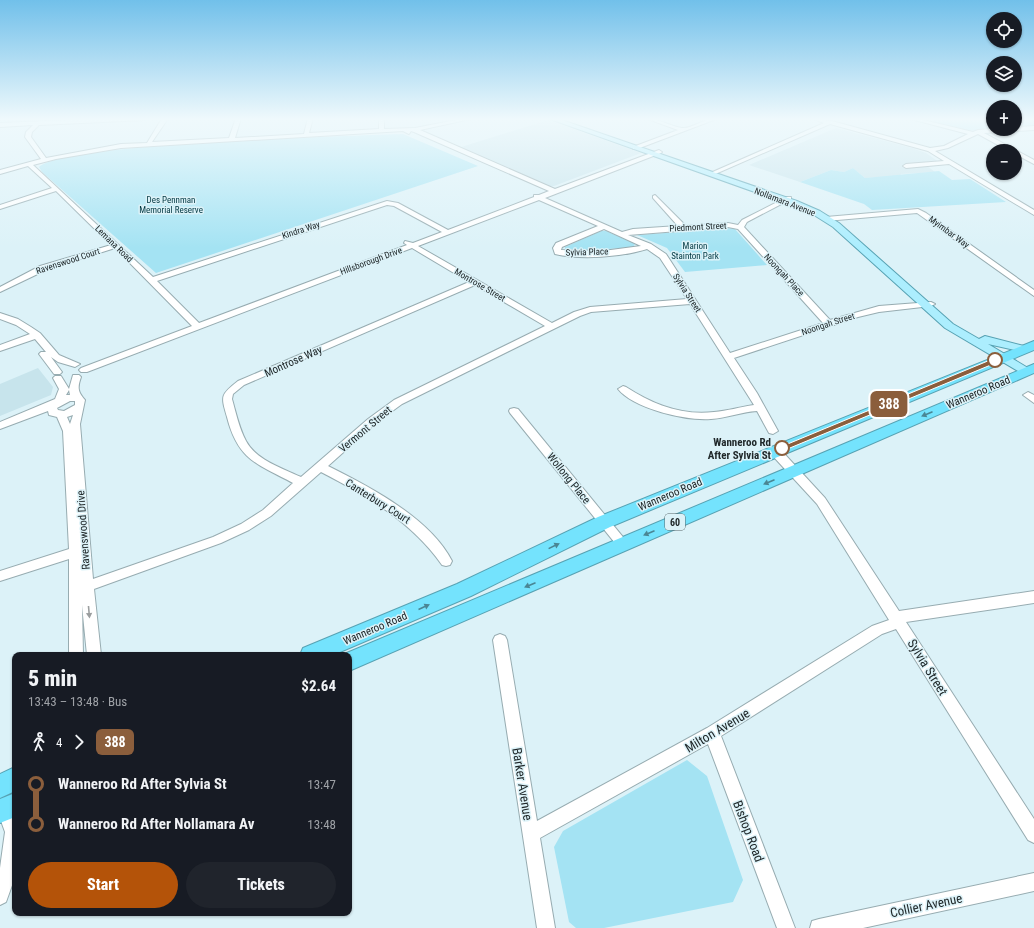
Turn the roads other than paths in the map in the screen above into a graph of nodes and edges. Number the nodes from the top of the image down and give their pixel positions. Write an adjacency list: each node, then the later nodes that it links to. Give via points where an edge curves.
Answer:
1 (39, 161): 7 (street)
2 (477, 161): 13 (street, Sylvia Street)
3 (632, 161): 13 (street, Hillsborough Drive)
4 (679, 161): 11 (main road, Nollamara Avenue)
5 (741, 161): 11 (street)
6 (944, 161): 8 (street)
7 (28, 164): 10 (street); 12 (street, Lemana Road)
8 (949, 165): 9 (street); 17 (street, via 958,167)
9 (906, 166)
10 (0, 172)
11 (713, 173): 15 (main road, Nollamara Avenue)
12 (56, 188): 16 (street); 25 (street, Lemana Road)
13 (546, 193): 19 (street, Sylvia Street); 22 (street, Hillsborough Drive)
14 (655, 197): 20 (street)
15 (787, 199): 18 (main road, Nollamara Avenue); 21 (street, Piedmont Street, via 744,221)
16 (0, 207)
17 (1034, 213)
18 (830, 218): 30 (street, Myimbar Way, via 918,211); 32 (main road, Nollamara Avenue)
19 (604, 226): 23 (street, Sylvia Street); 26 (street, Sylvia Place, via 559,245 558,252 570,254)
20 (683, 227): 21 (street, Piedmont Street); 23 (street, Piedmont Street)
21 (740, 227): 35 (street, Noongah Place)
22 (445, 231): 24 (street, Hillsborough Drive); 27 (street, Kindra Way, via 396,204 378,205)
23 (622, 234): 26 (street, Sylvia Street)
24 (410, 244): 28 (street, Montrose Street); 36 (street, Hillsborough Drive)
25 (115, 246): 27 (street, Lemana Road); 29 (street, Ravenswood Court, via 43,268)
26 (648, 246): 31 (street, Sylvia Street, via 663,256)
27 (152, 280): 36 (street, Lemana Road)
28 (475, 282): 37 (street, Montrose Street); 60 (street, Montrose Way, via 241,384 228,393 227,399 245,448 252,455)
29 (0, 290)
30 (1034, 294)
31 (693, 301): 37 (street, Vermont Street, via 590,310); 43 (street, Sylvia Street)
32 (927, 304): 35 (street, Noongah Street, via 879,309); 38 (main road, Nollamara Avenue); 40 (main road, Nollamara Avenue, via 949,326)
33 (0, 316): 39 (street, Ravenswood Drive, via 20,324)
34 (0, 321): 39 (street, Ravenswood Drive)
35 (828, 323): 43 (street, Noongah Street)
36 (196, 326): 46 (street, Hillsborough Drive)
37 (551, 326): 58 (street, Vermont Street, via 398,402 372,421)
38 (966, 331): 41 (main road, via 993,343); 44 (main road, Nollamara Avenue)
39 (34, 336): 42 (street); 46 (street, Ravenswood Drive, via 55,358); 48 (street, Ravenswood Drive)
40 (976, 342): 44 (main road, Nollamara Avenue); 45 (main road, via 988,354)
41 (1029, 347): 44 (highway, Wanneroo Road / 60)
42 (0, 348)
43 (728, 356): 52 (street, Sylvia Street)
44 (1005, 356): 45 (highway, Wanneroo Road / 60); 47 (main road, Nollamara Avenue)
45 (984, 365): 57 (highway, Wanneroo Road / 60)
46 (79, 366): 48 (street, Hillsborough Drive, via 64,367); 49 (street)
47 (1031, 370): 59 (highway, Wanneroo Road / 60, one-way to 59)
48 (58, 375): 49 (street, via 65,380); 53 (street, Ravenswood Drive, via 64,389)
49 (76, 377): 51 (street, Ravenswood Drive, via 73,390)
50 (623, 389): 52 (street, via 650,405 691,416 707,417)
51 (78, 402): 53 (street, via 68,398); 53 (street, via 72,412); 63 (street, Ravenswood Drive, via 75,424)
52 (760, 408): 56 (street, Sylvia Street)
53 (58, 409): 55 (street); 63 (street, Ravenswood Drive, via 68,431)
54 (514, 411): 61 (street, Wollong Place)
55 (3, 425)
56 (773, 431)
57 (779, 449): 59 (street, Sylvia Street); 61 (highway, Wanneroo Road / 60)
58 (320, 467): 60 (street, Vermont Street); 64 (street, Canterbury Court, via 415,524 437,547)
59 (798, 469): 62 (highway, Wanneroo Road / 60, one-way to 62); 68 (street, Sylvia Street)
60 (302, 483): 66 (street, Vermont Street, via 267,513 245,527 217,540)
61 (604, 522): 62 (street, Wollong Place); 72 (highway, Wanneroo Road / 60, one-way to 61, via 464,590)
62 (623, 545): 73 (highway, Wanneroo Road / 60, one-way to 73)
63 (80, 550): 65 (street); 66 (street, Ravenswood Drive)
64 (446, 561)
65 (0, 576)
66 (82, 589): 70 (street, Ravenswood Drive); 71 (street, Ravenswood Drive, one-way to 71)
67 (1034, 597): 68 (street, Milton Avenue)
68 (898, 620): 74 (street, Milton Avenue, via 877,630); 80 (street, Sylvia Street)
69 (500, 640): 79 (street, Barker Avenue)
70 (76, 652)
71 (93, 652)
72 (317, 652)
73 (352, 661)
74 (712, 733): 79 (street, Milton Avenue); 85 (street, Bishop Road)
75 (12, 780): 76 (highway)
76 (0, 786)
77 (7, 808): 78 (street)
78 (12, 825)
79 (531, 834): 84 (street, Barker Avenue)
80 (1034, 834)
81 (12, 861): 83 (street)
82 (1034, 882): 86 (street, Collier Avenue)
83 (0, 896)
84 (546, 928)
85 (786, 928)
86 (819, 928)

